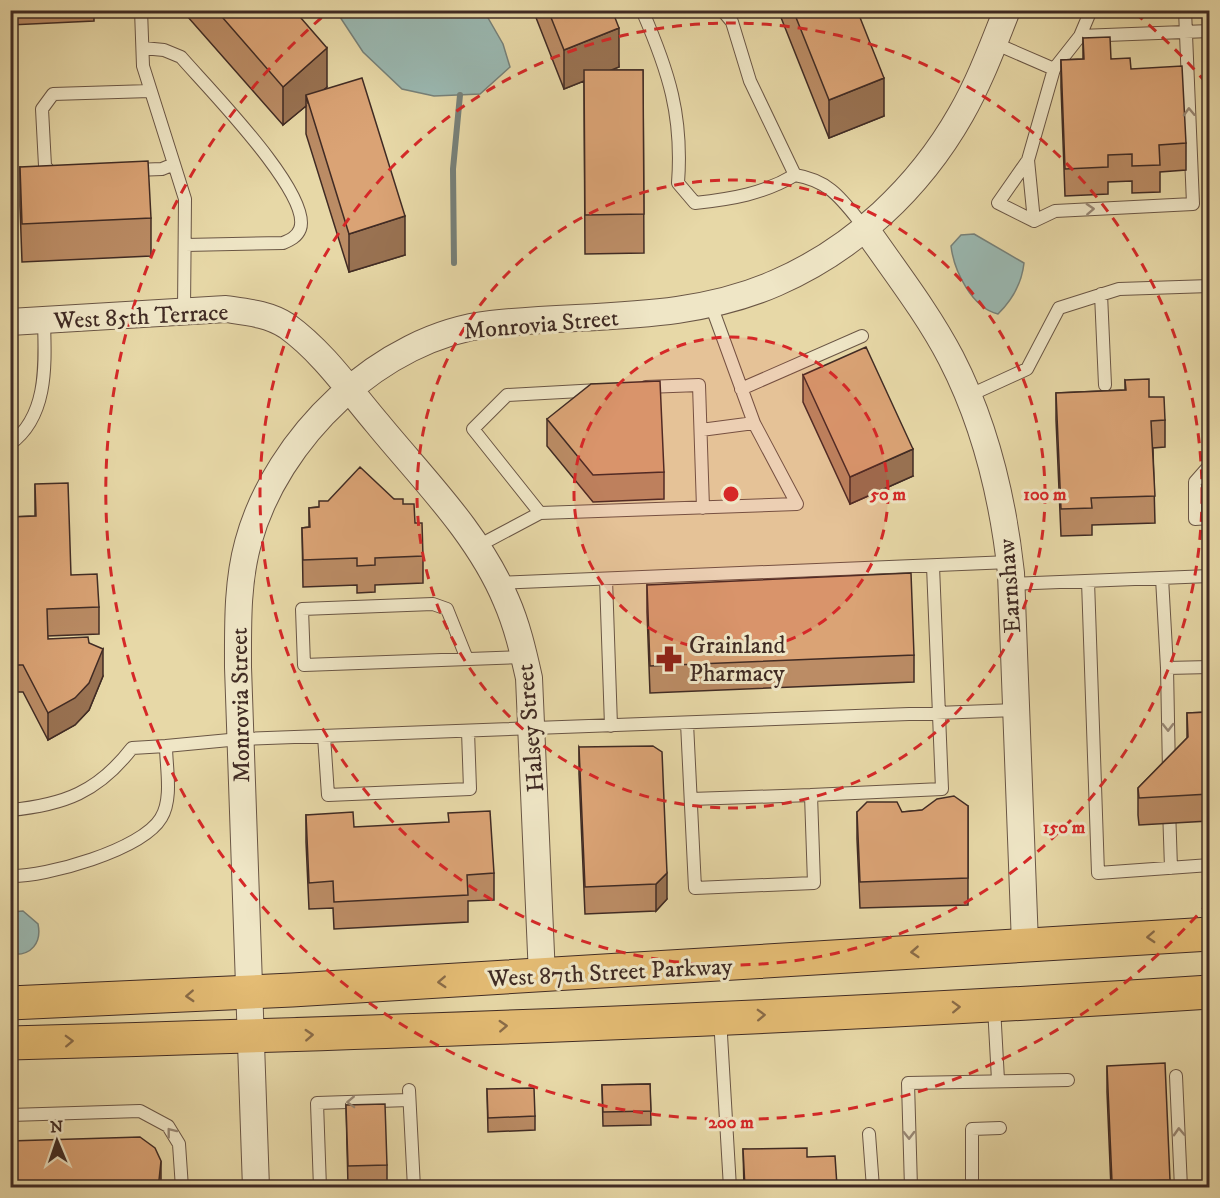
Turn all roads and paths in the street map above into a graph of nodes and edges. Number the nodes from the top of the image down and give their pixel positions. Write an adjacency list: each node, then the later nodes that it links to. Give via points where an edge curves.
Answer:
1 (141, 10): 11 (lane)
2 (642, 10): 18 (lane, via 664,60 676,110 681,146 678,183 695,203 771,189)
3 (722, 10): 18 (lane, via 732,22 750,81)
4 (1007, 10): 10 (street, Monrovia Street)
5 (1091, 10): 9 (lane)
6 (1185, 10): 8 (lane)
7 (1209, 31): 8 (lane)
8 (1186, 32): 9 (lane); 19 (lane, one-way to 8, via 1055,211 1193,204)
9 (1080, 36): 12 (lane)
10 (994, 43): 12 (lane); 20 (street, Monrovia Street, via 962,114 935,156 900,198)
11 (143, 48): 13 (lane); 21 (lane, via 181,57 273,162 291,190 300,215 301,228 294,238 283,243)
12 (1054, 69): 14 (lane)
13 (150, 91): 15 (lane); 17 (lane, via 54,94 42,109 45,166 52,174)
14 (1028, 160): 19 (lane); 19 (lane, via 998,203)
15 (174, 164): 16 (lane, via 162,169); 21 (lane, via 185,199)
16 (118, 171)
17 (74, 173)
18 (795, 175): 20 (lane, via 816,179 835,192)
19 (1034, 221)
20 (865, 228): 24 (street, Monrovia Street, via 800,272 750,294); 34 (street, Earnshaw, via 921,308)
21 (185, 245): 25 (lane)
22 (1209, 286): 23 (lane, via 1119,289)
23 (1101, 294): 29 (lane); 34 (lane, via 1059,308 1027,369)
24 (711, 305): 32 (lane); 33 (street, Monrovia Street, via 662,314 533,320 464,329 420,343)
25 (184, 310): 26 (street, West 85th Terrace); 33 (street, West 85th Terrace, via 255,313 285,325 315,349)
26 (45, 321): 27 (street, West 85th Terrace); 37 (lane, via 45,380 36,411)
27 (10, 322)
28 (862, 336): 32 (lane)
29 (1105, 385)
30 (631, 388): 36 (lane, via 699,384)
31 (609, 389): 40 (lane, via 507,395 473,429)
32 (741, 389): 35 (lane)
33 (350, 391): 42 (street, Halsey Street); 61 (street, Monrovia Street, via 312,423 286,458 262,501 247,544 239,592)
34 (968, 396): 44 (street, Earnshaw, via 991,462)
35 (753, 423): 36 (lane); 39 (lane, via 797,504)
36 (701, 430): 39 (lane)
37 (10, 444)
38 (1209, 465): 41 (lane, via 1195,482 1195,519)
39 (703, 508): 40 (lane)
40 (540, 513): 42 (lane)
41 (1209, 518)
42 (476, 547): 49 (street, Halsey Street)
43 (933, 566): 44 (lane); 47 (lane); 55 (lane)
44 (1010, 573): 48 (lane); 54 (street, Earnshaw)
45 (1209, 576): 46 (lane)
46 (1162, 578): 48 (lane); 53 (lane)
47 (606, 579): 49 (lane); 57 (lane)
48 (1088, 581): 67 (lane, via 1098,873)
49 (497, 583): 50 (street, Halsey Street, via 520,636)
50 (524, 657): 51 (lane); 58 (street, Halsey Street)
51 (467, 659): 51 (lane, via 304,665 302,609 433,604 447,609)
52 (1209, 667): 53 (lane)
53 (1167, 668): 67 (lane, one-way to 67)
54 (1016, 710): 55 (lane); 70 (street, Earnshaw)
55 (939, 713): 56 (lane); 63 (lane, via 942,789)
56 (687, 723): 57 (lane); 64 (lane)
57 (611, 726): 58 (lane)
58 (533, 729): 59 (lane); 71 (street, Halsey Street)
59 (468, 731): 60 (lane); 60 (lane, via 470,789 328,795)
60 (324, 736): 61 (lane)
61 (240, 739): 62 (lane); 72 (street, Monrovia Street)
62 (166, 746): 65 (lane, via 132,748 100,782 75,796 44,807); 68 (lane, via 166,807 160,820 135,839 97,858 58,871)
63 (811, 795): 64 (lane); 64 (lane, via 814,883 695,888)
64 (691, 799)
65 (10, 810)
66 (1209, 865): 67 (lane)
67 (1171, 868)
68 (10, 876)
69 (1209, 934): 70 (main road, West 87th Street Parkway, one-way to 70)
70 (1025, 944): 71 (main road, West 87th Street Parkway, one-way to 71)
71 (542, 976): 72 (main road, West 87th Street Parkway, one-way to 72)
72 (249, 992): 74 (main road, West 87th Street Parkway, one-way to 74); 77 (street, Monrovia Street)
73 (1209, 992): 75 (main road, West 87th Street Parkway)
74 (10, 1003)
75 (994, 1005): 76 (main road, West 87th Street Parkway, one-way to 75); 80 (lane)
76 (720, 1017): 77 (main road, West 87th Street Parkway, one-way to 76); 89 (lane)
77 (250, 1035): 78 (main road, West 87th Street Parkway, one-way to 77); 86 (street, Monrovia Street)
78 (10, 1043)
79 (1176, 1076): 93 (lane, one-way to 79)
80 (998, 1080): 81 (lane); 91 (lane, one-way to 91, via 908,1083)
81 (1068, 1080)
82 (10, 1115): 85 (lane, one-way to 82, via 179,1144 168,1126 140,1111)
83 (1000, 1128): 92 (lane, via 972,1129)
84 (868, 1134): 90 (lane)
85 (182, 1188)
86 (256, 1188)
87 (320, 1188): 88 (lane, one-way to 87, via 409,1095 317,1103)
88 (414, 1188)
89 (730, 1188)
90 (873, 1188)
91 (910, 1188)
92 (972, 1188)
93 (1181, 1188)

